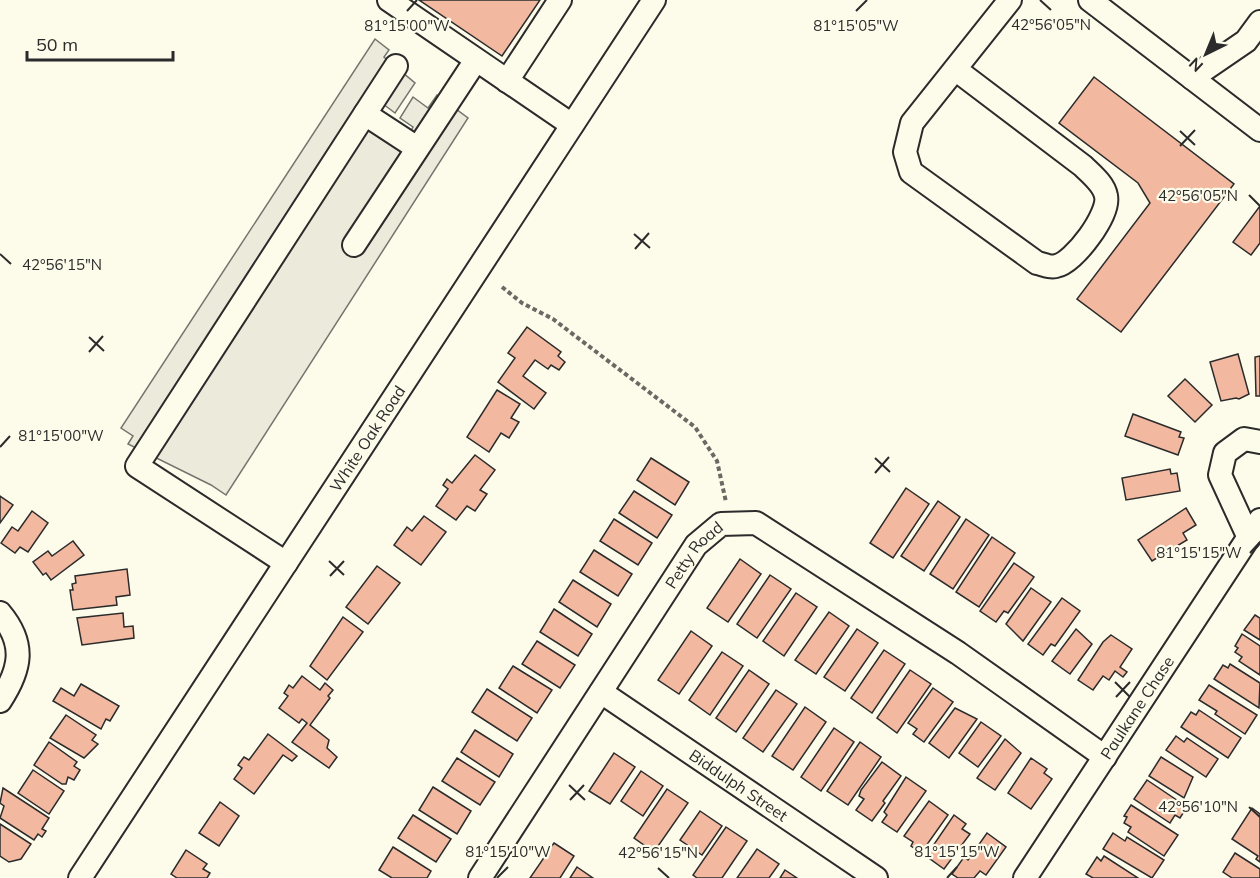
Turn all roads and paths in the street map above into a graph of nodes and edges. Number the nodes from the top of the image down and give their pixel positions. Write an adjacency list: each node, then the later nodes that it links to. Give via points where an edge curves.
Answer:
1 (389, 0): 7 (street)
2 (560, 0): 11 (street)
3 (654, 0): 13 (street, White Oak Road)
4 (1010, 0): 9 (street)
5 (1090, 0): 10 (street)
6 (1260, 22): 10 (street, via 1246,41)
7 (476, 60): 11 (street); 15 (street)
8 (396, 66): 12 (street)
9 (955, 69): 9 (street, via 912,123 904,152 911,172 1037,263 1055,267 1070,259 1105,213 1107,196 1100,184 1083,166)
10 (1192, 78): 14 (street)
11 (507, 81): 13 (street)
12 (365, 114): 15 (street); 21 (street, via 137,466)
13 (572, 125): 21 (street, White Oak Road)
14 (1260, 130)
15 (417, 148): 16 (street)
16 (354, 245)
17 (502, 287): 19 (path, via 553,319 695,427 717,461)
18 (1260, 442): 20 (street, Paulkane Chase, via 1244,440 1225,453 1220,475)
19 (726, 502)
20 (1254, 529): 25 (street, Paulkane Chase)
21 (286, 563): 26 (street, White Oak Road)
22 (0, 613): 24 (street, via 13,630 19,663 13,682)
23 (601, 692): 25 (street, Petty Road, via 696,545 721,524 756,523 958,653); 27 (street, Petty Road); 28 (street, Biddulph Street)
24 (0, 701)
25 (1105, 757): 29 (street, Paulkane Chase)
26 (80, 878)
27 (480, 878)
28 (876, 878)
29 (1025, 878)

